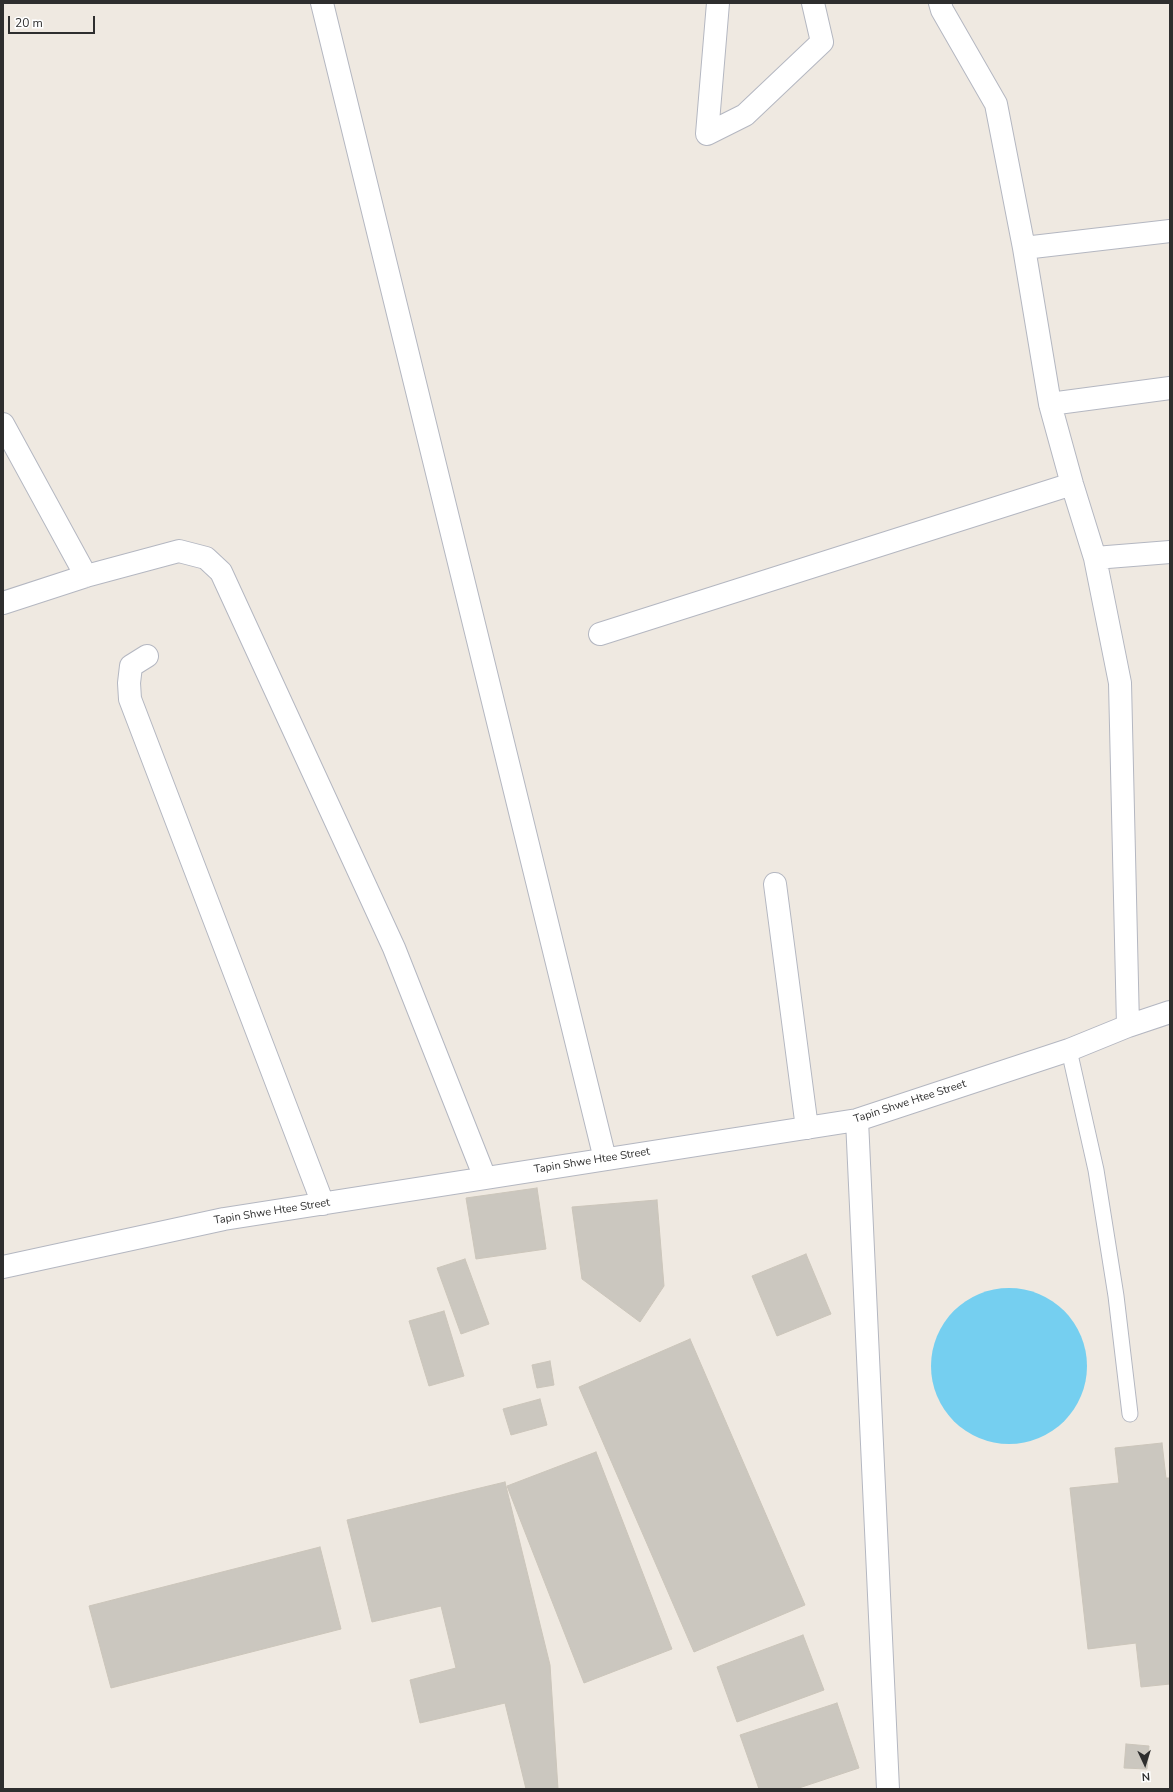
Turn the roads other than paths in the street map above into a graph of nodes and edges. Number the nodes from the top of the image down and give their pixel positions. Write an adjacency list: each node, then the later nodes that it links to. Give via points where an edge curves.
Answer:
1 (322, 3): 23 (street)
2 (718, 3): 3 (street, via 707,134 745,115 822,42)
3 (813, 3)
4 (940, 3): 6 (street, via 996,104)
5 (1170, 231): 6 (street)
6 (1024, 248): 8 (street)
7 (1170, 388): 8 (street)
8 (1050, 404): 10 (street)
9 (3, 424): 13 (street)
10 (1072, 484): 12 (street); 15 (street)
11 (1170, 552): 12 (street)
12 (1095, 558): 19 (street, via 1120,683)
13 (86, 576): 14 (street); 24 (street, via 180,551 206,558 221,572 394,948)
14 (3, 603)
15 (600, 634)
16 (147, 656): 25 (street, via 131,666 130,699)
17 (775, 884): 22 (street)
18 (1170, 1012): 19 (street, Tapin Shwe Htee Street)
19 (1128, 1026): 20 (street, Tapin Shwe Htee Street)
20 (1069, 1050): 21 (street, Tapin Shwe Htee Street); 27 (lane, via 1096,1170 1116,1296)
21 (857, 1120): 22 (street, Tapin Shwe Htee Street); 28 (street)
22 (807, 1128): 23 (street, Tapin Shwe Htee Street)
23 (606, 1159): 24 (street, Tapin Shwe Htee Street)
24 (485, 1178): 25 (street, Tapin Shwe Htee Street)
25 (323, 1204): 26 (street, Tapin Shwe Htee Street, via 224,1219)
26 (3, 1267)
27 (1130, 1414)
28 (888, 1789)

